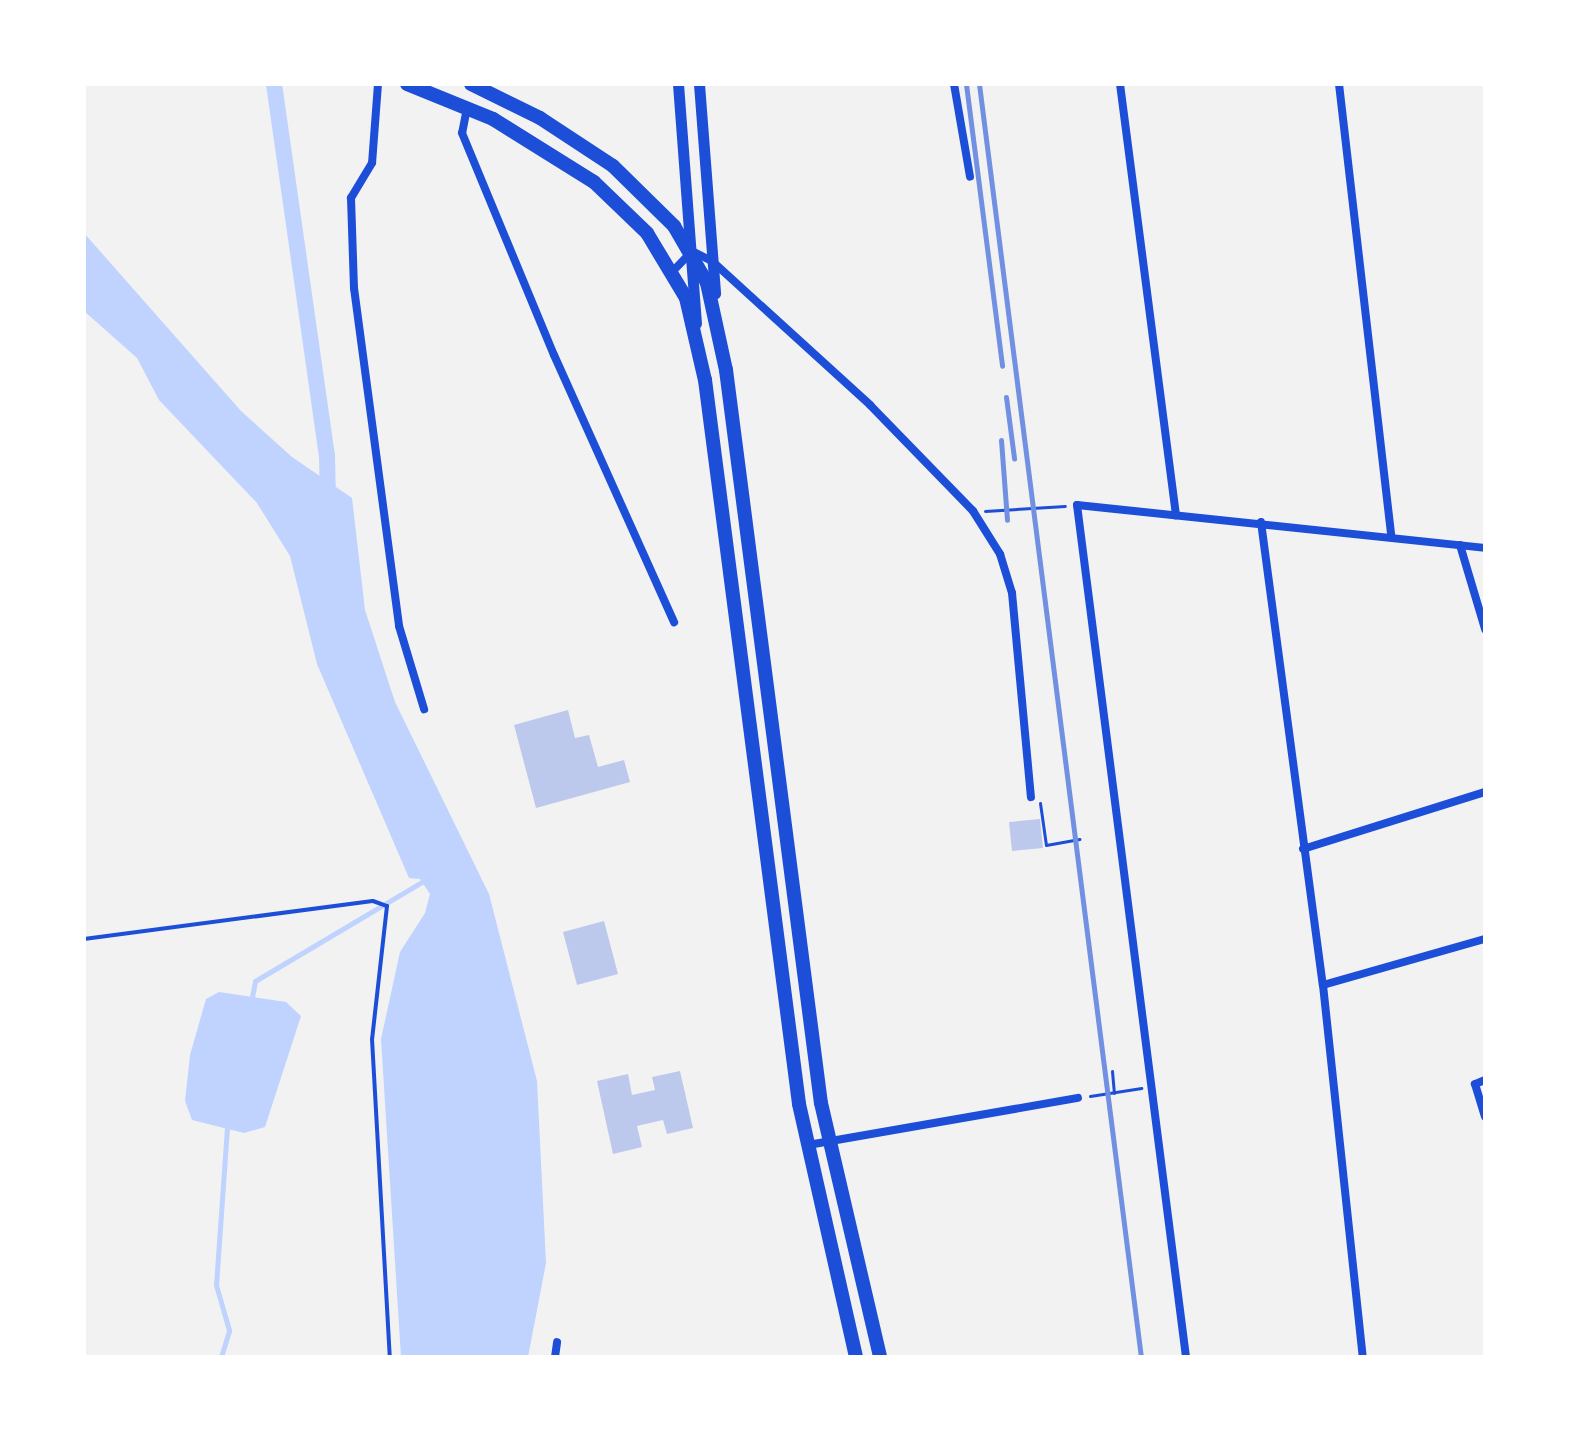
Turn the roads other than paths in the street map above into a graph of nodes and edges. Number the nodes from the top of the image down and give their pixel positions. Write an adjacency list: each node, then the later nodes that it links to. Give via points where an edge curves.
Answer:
1 (378, 84): 23 (street, via 372,163 351,198 354,288 399,626)
2 (407, 84): 9 (main road)
3 (471, 84): 11 (main road, via 540,118 613,166 655,204)
4 (678, 84): 11 (street)
5 (699, 84): 12 (street)
6 (954, 84): 10 (street)
7 (1120, 84): 16 (street)
8 (1339, 84): 18 (street)
9 (468, 106): 13 (main road, via 544,148 606,191 647,233); 21 (street, via 462,133)
10 (970, 177)
11 (692, 251): 12 (street); 13 (street); 14 (main road); 15 (street)
12 (712, 261): 14 (street); 25 (street, via 870,405 973,511 1000,554 1012,593)
13 (673, 271): 15 (main road)
14 (718, 326): 32 (main road)
15 (697, 337): 33 (main road)
16 (1176, 515): 17 (street); 44 (street, via 1077,505)
17 (1261, 522): 18 (street); 26 (street)
18 (1391, 535): 19 (street)
19 (1460, 545): 20 (street); 22 (street)
20 (1485, 548)
21 (674, 622)
22 (1485, 629)
23 (424, 709)
24 (1485, 792): 26 (street)
25 (1031, 797)
26 (1303, 849): 29 (street)
27 (84, 939): 40 (lane, via 373,901 387,906 372,1049)
28 (1485, 939): 29 (street)
29 (1323, 985): 45 (street)
30 (1485, 1080): 34 (street, via 1475,1084)
31 (1078, 1098): 35 (street)
32 (821, 1103): 33 (main road, via 811,1111); 35 (main road)
33 (799, 1104): 36 (main road)
34 (1485, 1116)
35 (829, 1142): 36 (street); 37 (main road)
36 (807, 1145): 38 (main road)
37 (835, 1167): 38 (main road, via 822,1166); 43 (main road)
38 (814, 1177): 42 (main road)
39 (557, 1342): 41 (street)
40 (390, 1357)
41 (555, 1357)
42 (856, 1357)
43 (880, 1357)
44 (1186, 1357)
45 (1363, 1357)

